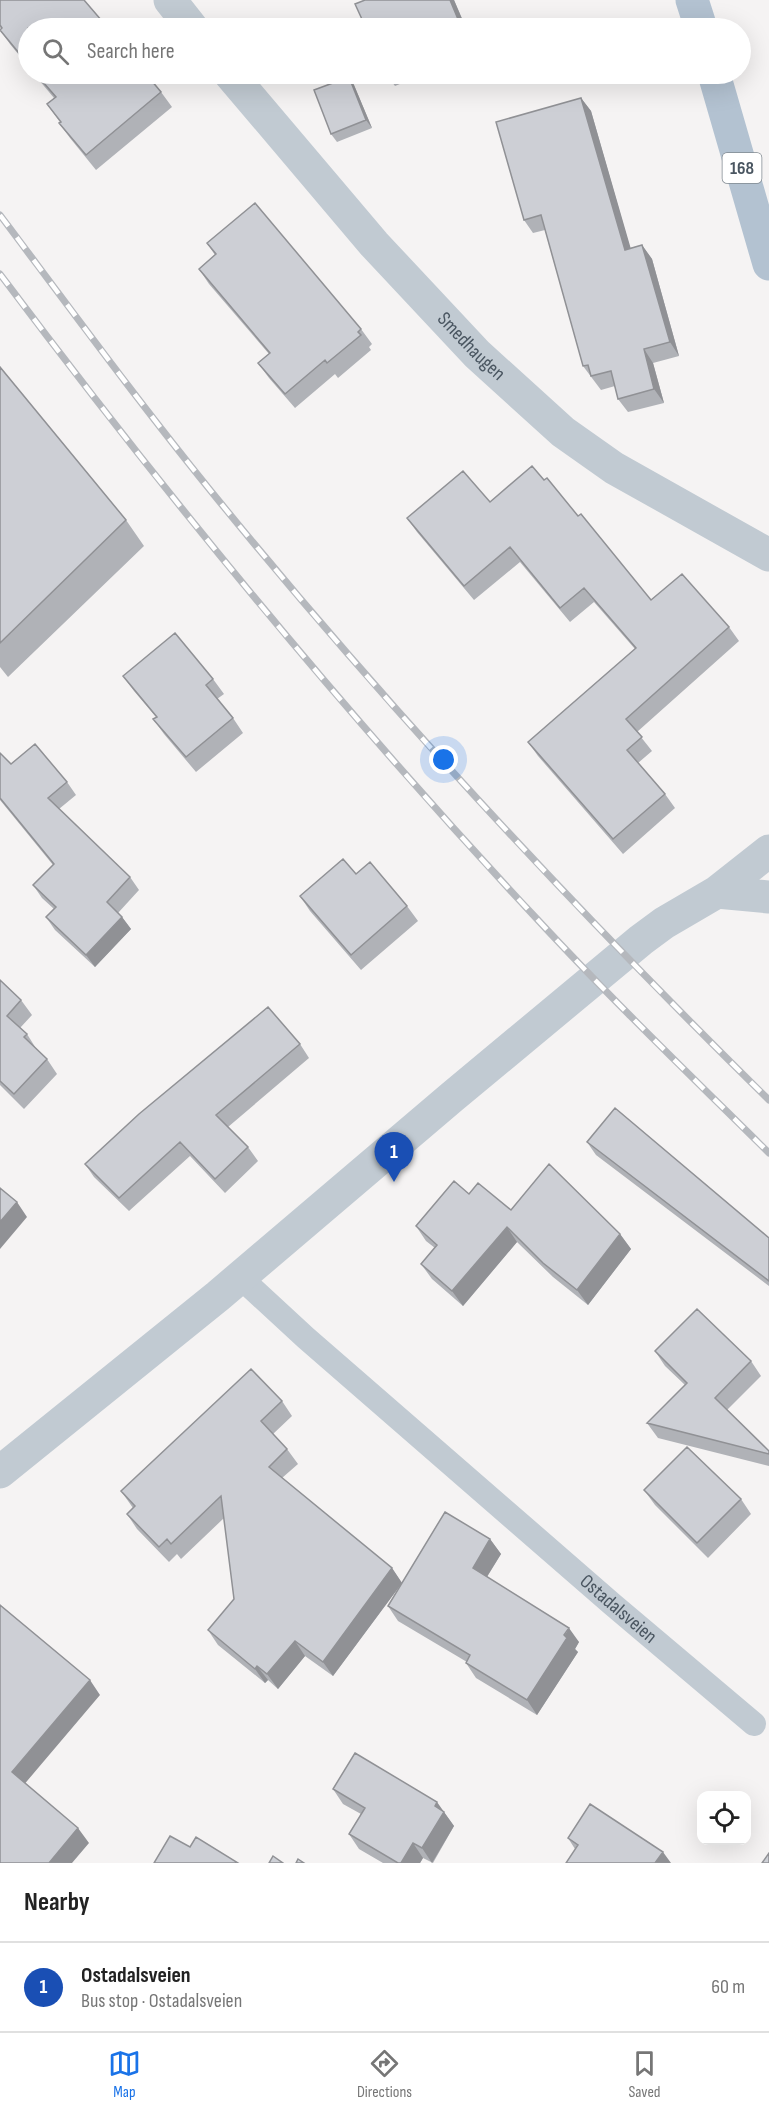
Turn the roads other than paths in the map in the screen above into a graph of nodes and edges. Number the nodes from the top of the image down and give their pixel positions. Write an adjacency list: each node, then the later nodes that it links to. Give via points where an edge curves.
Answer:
1 (170, 0): 3 (street)
2 (692, 0): 4 (main road)
3 (184, 18)
4 (698, 18)
5 (238, 84): 8 (street, Smedhaugen, via 374,244 477,354 563,432 614,468)
6 (717, 84): 7 (main road, 168)
7 (769, 264)
8 (769, 555)
9 (769, 851): 10 (street)
10 (717, 892): 11 (street); 12 (street, via 641,940)
11 (769, 897)
12 (241, 1278): 13 (street); 14 (lane, Ostadalsveien, via 612,1605)
13 (0, 1472)
14 (754, 1724)

